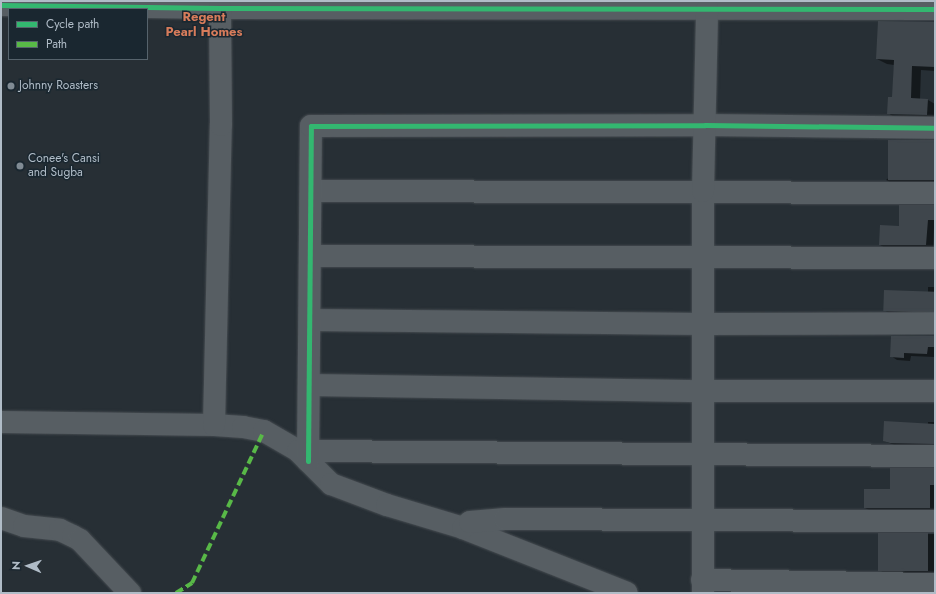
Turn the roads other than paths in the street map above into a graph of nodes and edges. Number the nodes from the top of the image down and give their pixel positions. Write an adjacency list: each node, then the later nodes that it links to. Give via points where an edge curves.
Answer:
1 (579, 4): 3 (street); 5 (street)
2 (1, 5): 3 (street)
3 (220, 8): 21 (street, via 221,125)
4 (935, 9): 5 (street)
5 (707, 10): 6 (street)
6 (705, 125): 7 (street); 8 (street, via 311,126); 9 (street)
7 (935, 128)
8 (311, 191): 9 (street); 11 (street)
9 (703, 191): 10 (street); 12 (street)
10 (935, 193)
11 (311, 256): 12 (street); 14 (street)
12 (703, 258): 13 (street); 16 (street)
13 (935, 258)
14 (310, 320): 16 (street); 17 (street)
15 (935, 323): 16 (street)
16 (703, 324): 18 (street)
17 (310, 385): 18 (street); 23 (street)
18 (703, 391): 19 (street); 22 (street)
19 (935, 391)
20 (1, 422): 21 (street)
21 (214, 425): 23 (street, via 264,431)
22 (702, 453): 23 (street); 24 (street); 27 (street)
23 (308, 456): 28 (street, via 331,484)
24 (935, 456)
25 (1, 518): 31 (street, via 24,526 60,530 80,540)
26 (935, 520): 27 (street)
27 (702, 521): 28 (street, via 505,519 470,522); 30 (street)
28 (462, 528): 32 (street)
29 (935, 584): 30 (street)
30 (702, 587)
31 (130, 593)
32 (627, 593)

